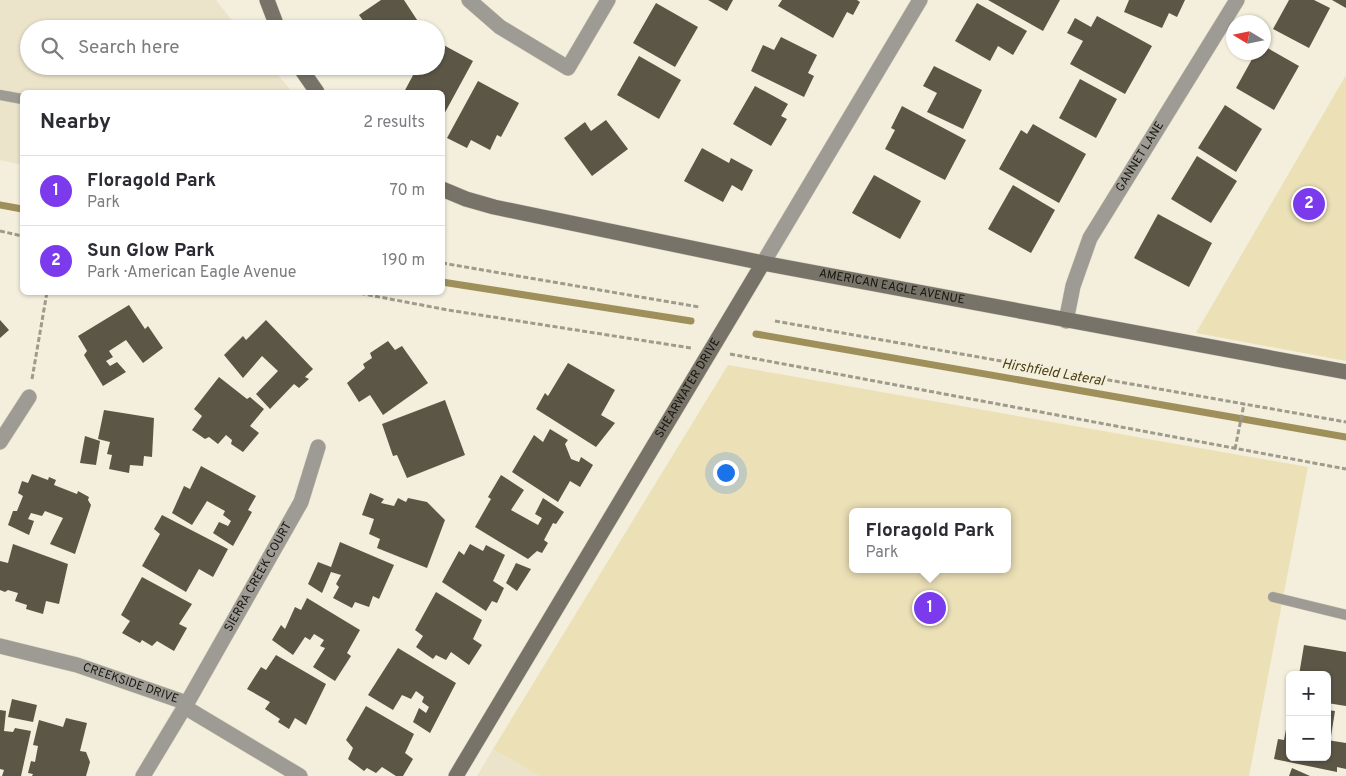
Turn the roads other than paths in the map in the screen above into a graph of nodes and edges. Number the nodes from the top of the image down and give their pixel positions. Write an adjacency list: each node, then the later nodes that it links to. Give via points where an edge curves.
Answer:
1 (267, 0): 6 (street)
2 (469, 0): 3 (street, via 500,27 568,68)
3 (608, 0)
4 (920, 0): 12 (street, SHEARWATER DRIVE)
5 (1237, 0): 13 (street, GANNET LANE, via 1090,238 1073,286)
6 (275, 20)
7 (304, 75): 8 (street)
8 (315, 90)
9 (0, 95): 10 (lane)
10 (20, 98)
11 (445, 190): 12 (street, AMERICAN EAGLE AVENUE, via 494,207)
12 (763, 263): 13 (street, AMERICAN EAGLE AVENUE); 24 (street, SHEARWATER DRIVE)
13 (1066, 321): 14 (street, AMERICAN EAGLE AVENUE)
14 (1346, 372)
15 (30, 397): 16 (street)
16 (0, 442)
17 (318, 447): 21 (street, SIERRA CREEK COURT, via 301,502)
18 (1272, 597): 19 (lane)
19 (1346, 615)
20 (0, 646): 21 (street, CREEKSIDE DRIVE, via 78,665)
21 (187, 702): 22 (street, SIERRA CREEK COURT); 23 (street, CREEKSIDE DRIVE, via 188,709)
22 (143, 776)
23 (300, 776)
24 (456, 776)

